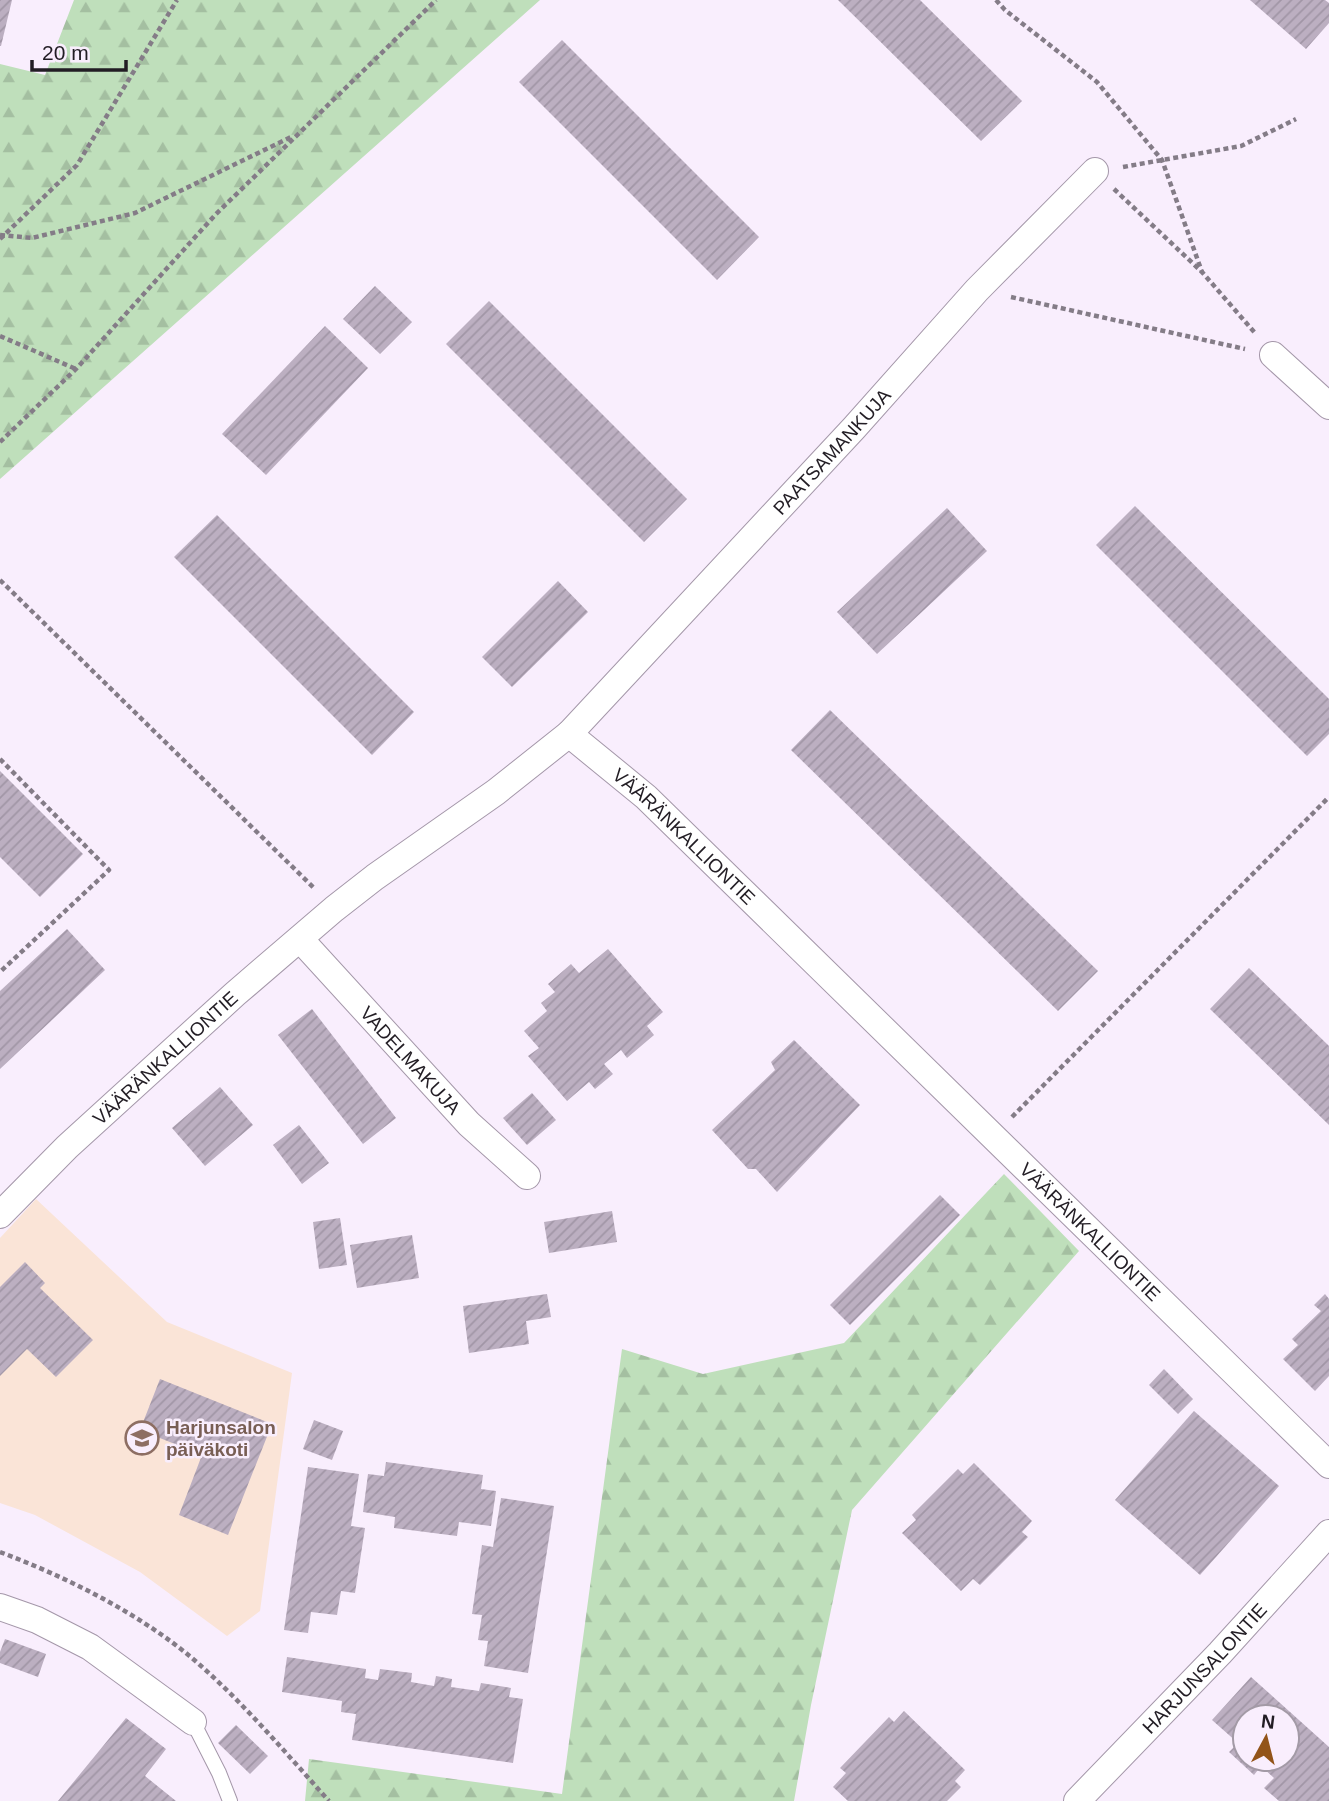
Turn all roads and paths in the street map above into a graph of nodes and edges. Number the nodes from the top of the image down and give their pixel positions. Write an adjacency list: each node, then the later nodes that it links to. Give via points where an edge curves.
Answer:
1 (177, 0): 8 (path, via 77,165)
2 (436, 0): 5 (path)
3 (996, 0): 6 (path, via 1097,82)
4 (1296, 119): 6 (path, via 1241,146)
5 (299, 133): 8 (path, via 135,213 32,238); 13 (path, via 216,214)
6 (1162, 160): 7 (path); 9 (path)
7 (1095, 171): 9 (path); 10 (street, PAATSAMANKUJA)
8 (1, 237)
9 (1202, 272): 12 (path)
10 (977, 290): 12 (path); 17 (street, PAATSAMANKUJA, via 846,438)
11 (0, 336): 13 (path)
12 (1273, 355): 14 (street)
13 (76, 369): 15 (path)
14 (1329, 406)
15 (0, 442)
16 (0, 579): 20 (path)
17 (569, 734): 21 (street, VÄÄRÄNKALLIONTIE, via 375,877); 23 (street, VÄÄRÄNKALLIONTIE, via 646,797)
18 (0, 758): 22 (path, via 109,870)
19 (1329, 797): 23 (path)
20 (319, 894)
21 (300, 939): 24 (street, VADELMAKUJA, via 469,1124); 25 (street, VÄÄRÄNKALLIONTIE, via 67,1147)
22 (0, 972)
23 (995, 1136): 26 (street, VÄÄRÄNKALLIONTIE)
24 (527, 1177)
25 (0, 1215)
26 (1329, 1465)
27 (1329, 1533): 33 (street, HARJUNSALONTIE)
28 (0, 1552): 31 (path, via 116,1605 189,1656)
29 (0, 1607): 30 (street, via 90,1647)
30 (193, 1722): 32 (lane)
31 (327, 1800)
32 (230, 1801)
33 (1077, 1801)

